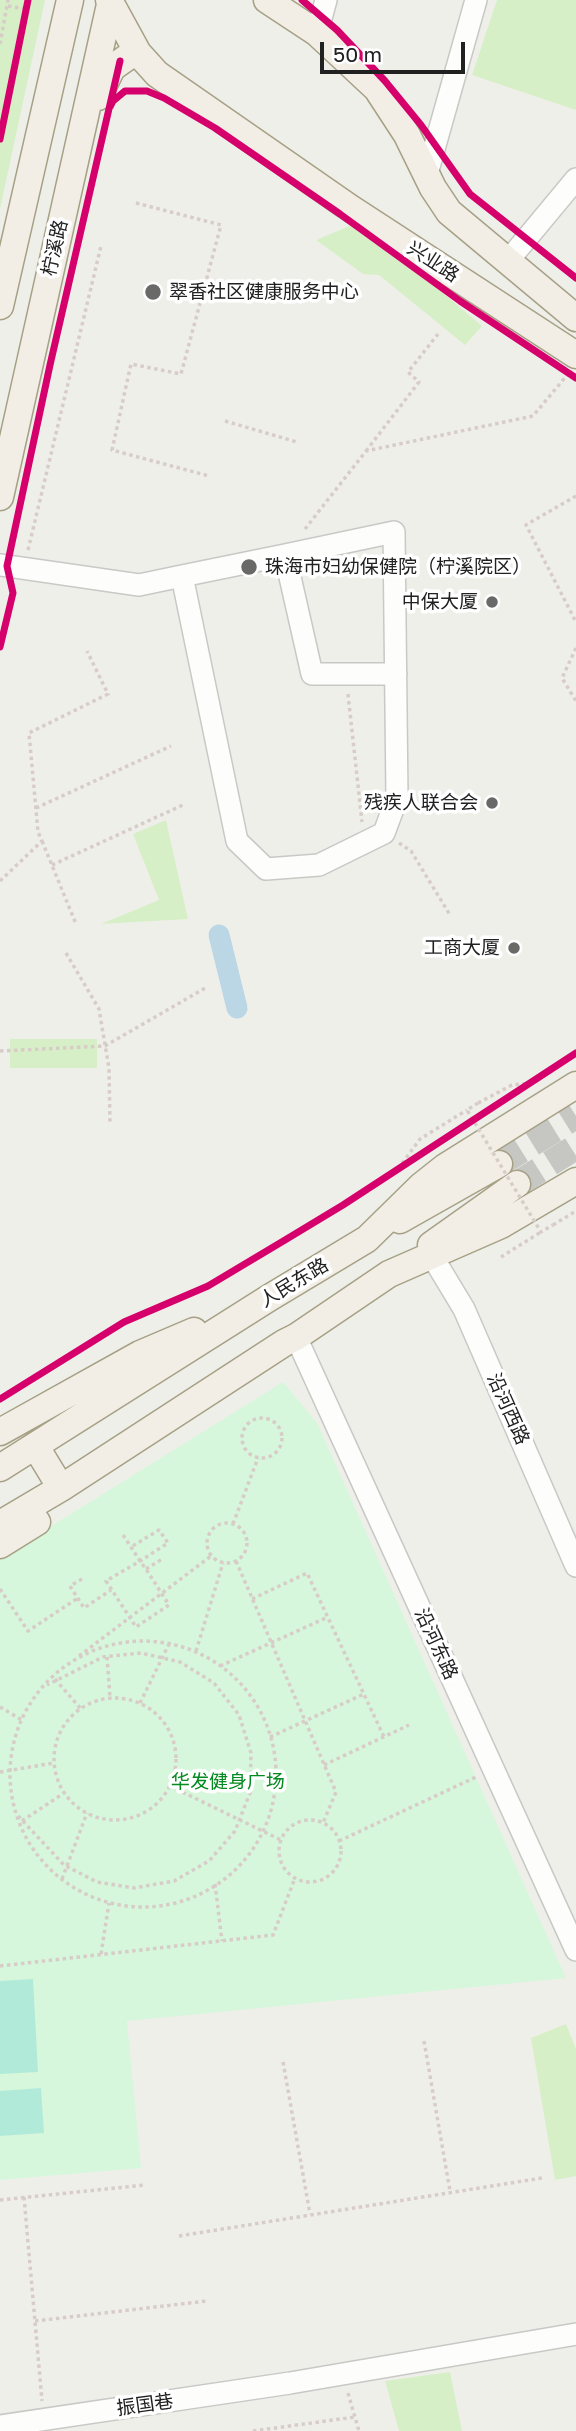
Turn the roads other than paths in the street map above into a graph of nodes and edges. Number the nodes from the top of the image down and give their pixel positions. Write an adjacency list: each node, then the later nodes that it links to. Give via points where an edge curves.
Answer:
1 (70, 0): 11 (main road)
2 (267, 0): 6 (main road)
3 (326, 0): 6 (street)
4 (476, 0): 9 (street)
5 (110, 1): 7 (main road, 兴业路); 8 (main road, 柠溪路)
6 (317, 33): 9 (main road, via 385,99)
7 (138, 53): 8 (main road, via 112,68); 16 (main road, 兴业路, via 157,74)
8 (81, 134): 12 (main road, 柠溪路)
9 (427, 174): 13 (main road, via 449,212)
10 (576, 179): 13 (street)
11 (21, 215): 12 (main road); 14 (main road)
12 (61, 224): 17 (main road, 柠溪路)
13 (507, 262): 15 (main road)
14 (0, 306)
15 (576, 318)
16 (568, 364)
17 (0, 497)
18 (285, 555): 20 (street); 21 (street, via 312,674); 21 (street, via 394,533)
19 (0, 565): 20 (street, via 139,585)
20 (182, 576): 21 (street, via 237,841 265,869 319,865 384,834 397,798)
21 (396, 674)
22 (576, 1085): 26 (main road, 人民东路, via 445,1167)
23 (499, 1164): 26 (main road)
24 (576, 1181): 27 (main road, via 501,1225)
25 (517, 1184): 28 (main road)
26 (367, 1239): 29 (main road, 人民东路)
27 (432, 1256): 28 (main road); 37 (street, 沿河西路, via 464,1309)
28 (389, 1274): 30 (main road)
29 (269, 1298): 31 (main road, via 140,1354); 32 (main road, 人民东路)
30 (290, 1340): 34 (main road); 36 (main road, via 226,1401); 38 (street, 沿河东路)
31 (0, 1432)
32 (36, 1447): 33 (main road, 人民东路); 34 (main road)
33 (0, 1468)
34 (61, 1488): 35 (main road)
35 (0, 1524)
36 (0, 1545)
37 (576, 1566)
38 (576, 1950)
39 (576, 2334): 40 (street, 振国巷, via 343,2375)
40 (0, 2426)

